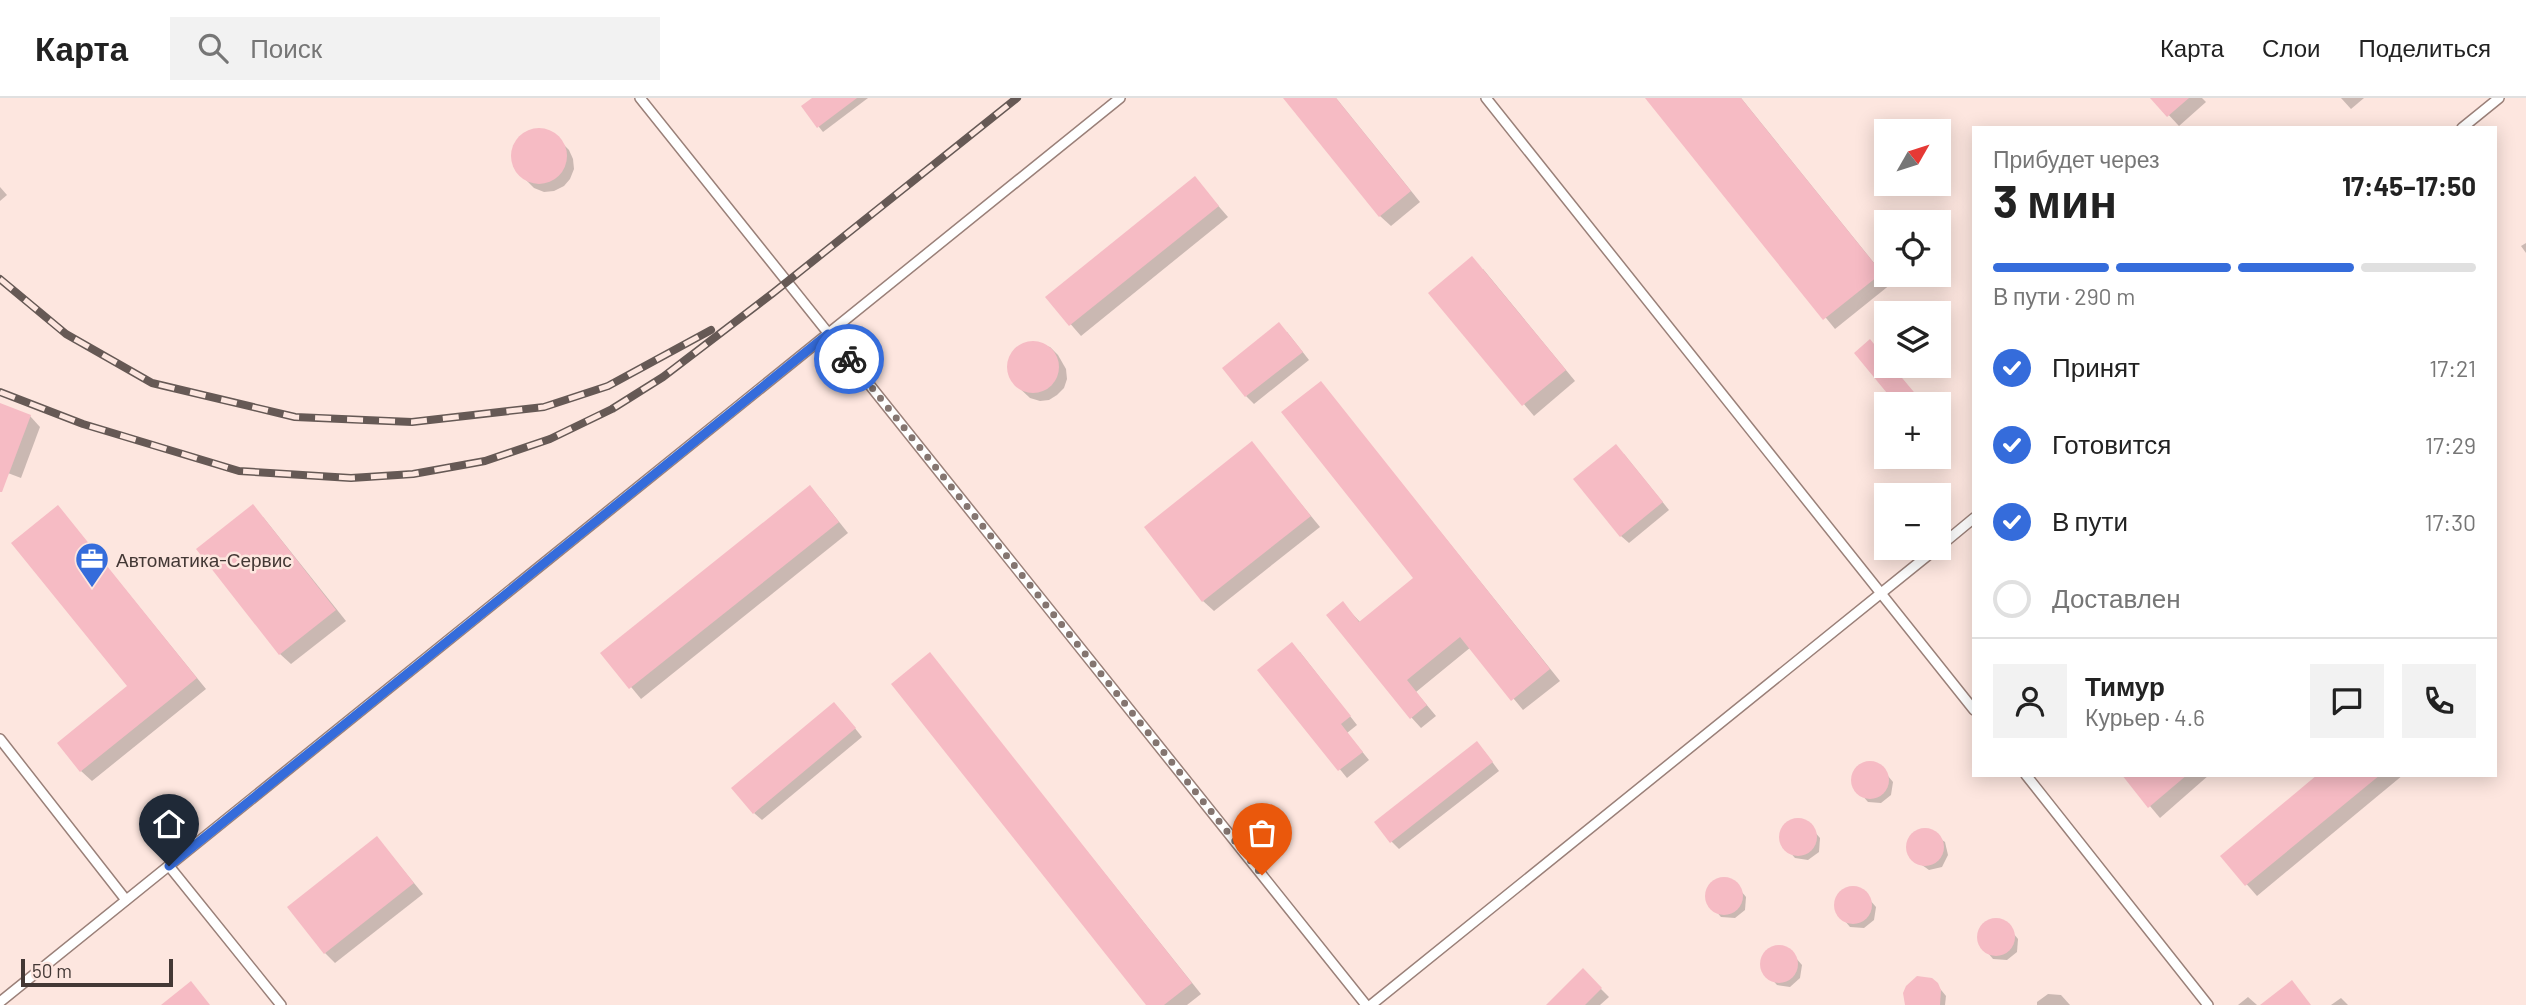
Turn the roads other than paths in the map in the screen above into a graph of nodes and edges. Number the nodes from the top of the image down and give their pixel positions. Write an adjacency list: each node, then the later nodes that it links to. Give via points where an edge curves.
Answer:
1 (640, 98): 6 (lane)
2 (1120, 98): 6 (lane)
3 (1486, 98): 10 (lane)
4 (2499, 98): 5 (lane)
5 (2464, 126)
6 (828, 334): 14 (lane); 18 (lane)
7 (1972, 521): 8 (lane)
8 (1951, 537)
9 (1922, 560): 10 (lane)
10 (1881, 593): 11 (lane); 18 (lane)
11 (1972, 707)
12 (0, 739): 15 (lane)
13 (2028, 777): 19 (lane)
14 (169, 866): 15 (lane); 17 (lane)
15 (126, 900): 16 (lane)
16 (0, 1002)
17 (281, 1005)
18 (1369, 1005)
19 (2208, 1005)

